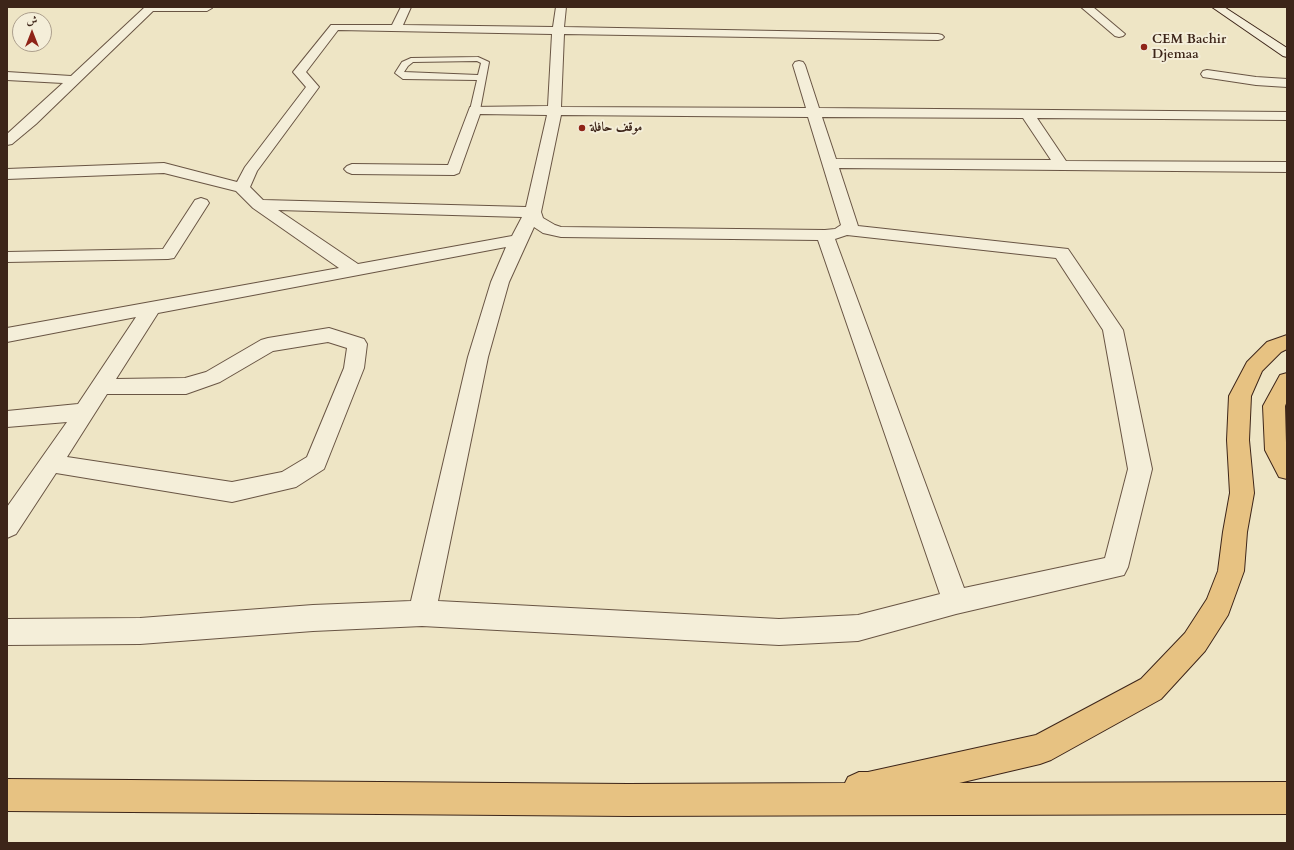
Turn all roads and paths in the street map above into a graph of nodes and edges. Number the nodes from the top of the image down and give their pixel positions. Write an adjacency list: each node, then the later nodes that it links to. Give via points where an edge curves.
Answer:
1 (406, 7): 7 (street)
2 (561, 7): 8 (street)
3 (1086, 7): 9 (street)
4 (1217, 7): 11 (street)
5 (151, 8): 6 (street); 16 (street)
6 (207, 8)
7 (396, 27): 8 (street); 32 (street, via 335,27 299,72 313,87 250,170)
8 (558, 30): 10 (street); 19 (street)
9 (1119, 34)
10 (938, 37)
11 (1287, 53)
12 (800, 65): 21 (street)
13 (1207, 74): 17 (street)
14 (7, 76): 16 (street)
15 (482, 78): 15 (lane, via 485,62 478,59 411,60 399,73 403,76); 18 (lane)
16 (73, 80): 24 (street)
17 (1287, 83)
18 (473, 115): 19 (street); 30 (street, via 454,170)
19 (555, 115): 21 (street); 35 (street)
20 (1287, 116): 22 (street)
21 (815, 117): 22 (street); 27 (street)
22 (1028, 118): 25 (street); 28 (street)
23 (13, 121): 24 (street)
24 (31, 121): 26 (street)
25 (1287, 125)
26 (7, 141)
27 (830, 163): 28 (street); 36 (street, via 850,227)
28 (1062, 165): 29 (street)
29 (1287, 167)
30 (352, 169)
31 (7, 174): 32 (street, via 164,168)
32 (242, 188): 34 (street)
33 (201, 202): 38 (street, via 168,254)
34 (259, 205): 35 (street); 39 (street)
35 (533, 212): 36 (street, via 536,221 549,229 561,232); 37 (street)
36 (835, 233): 51 (street); 51 (street, via 1062,253 1113,330 1140,469 1115,567)
37 (518, 240): 39 (street); 52 (street, via 500,282 478,357)
38 (7, 257)
39 (354, 270): 40 (street)
40 (152, 307): 41 (street); 44 (street)
41 (7, 334)
42 (1287, 342): 56 (highway, via 1274,347 1254,367 1240,396 1238,440 1242,493 1231,571 1218,606 1195,642 1151,689 1040,749 868,788)
43 (1287, 380): 48 (highway, via 1274,406 1276,450)
44 (101, 386): 45 (street); 47 (street, via 186,386 213,377 268,345 329,336 357,344 354,368 316,463 288,480 232,492)
45 (84, 412): 46 (street); 47 (street)
46 (7, 419)
47 (50, 463): 49 (street)
48 (1287, 470)
49 (17, 499): 50 (street)
50 (7, 527)
51 (956, 602): 52 (street, via 858,628 778,632)
52 (422, 613): 53 (street, via 140,631)
53 (7, 632)
54 (7, 796): 56 (highway)
55 (1287, 798): 56 (highway)
56 (628, 800)

